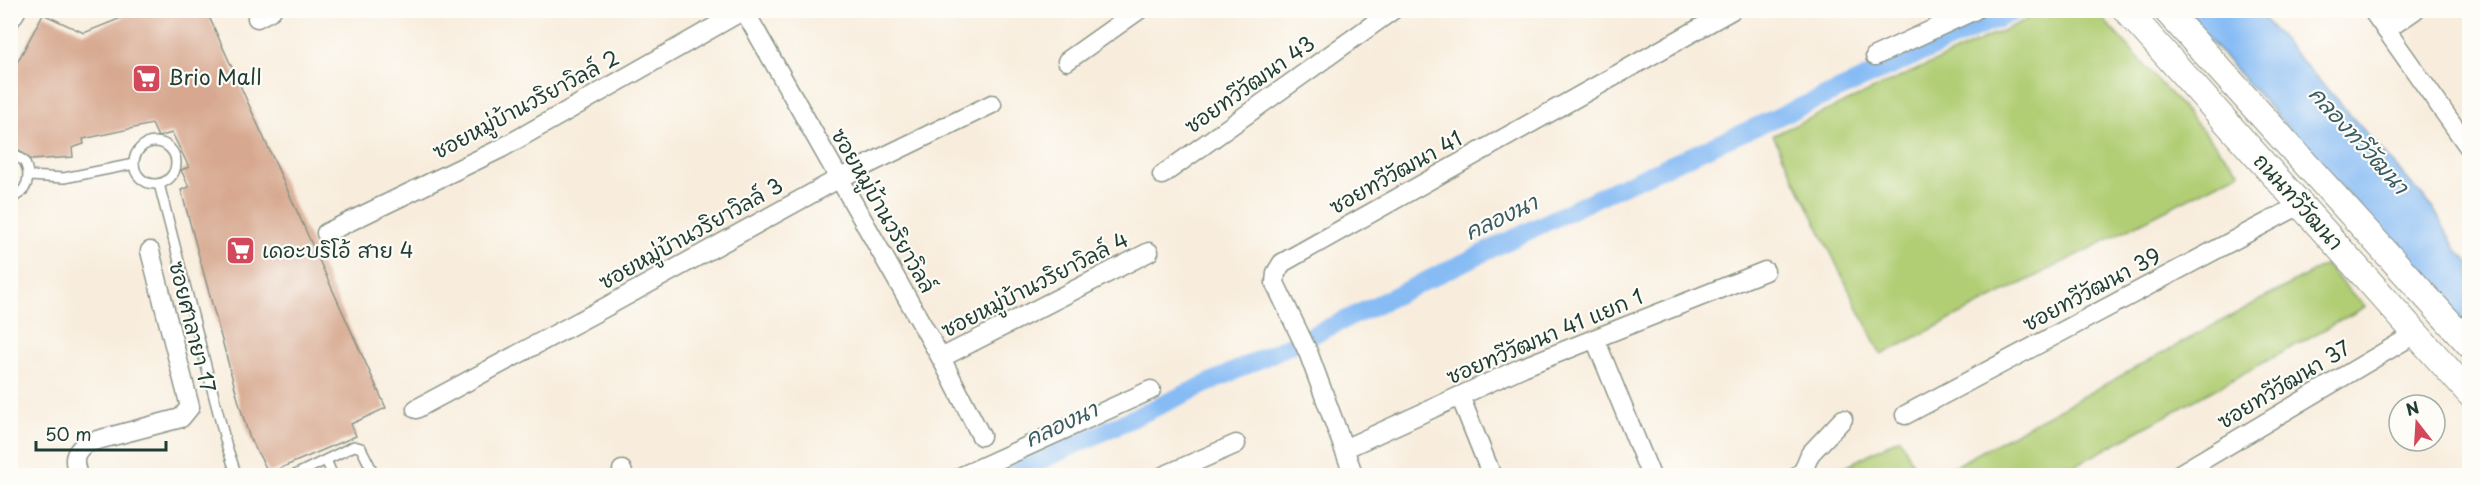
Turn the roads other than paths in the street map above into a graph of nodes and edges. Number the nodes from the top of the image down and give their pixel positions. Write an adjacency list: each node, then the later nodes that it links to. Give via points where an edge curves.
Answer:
1 (22, 10): 11 (lane)
2 (744, 10): 21 (street, ซอยหมู่บ้านวริยาวิลล์); 25 (street, ซอยหมู่บ้านวริยาวิลล์ 2, via 502,148)
3 (1139, 10): 14 (street)
4 (1393, 10): 19 (street, ซอยทวีวัฒนา 43)
5 (1732, 10): 41 (street, ซอยทวีวัฒนา 41, via 1282,263 1275,283 1308,352)
6 (1975, 10): 13 (street)
7 (2126, 10): 24 (main road, ถนนทวีวัฒนา)
8 (2166, 10): 31 (main road, ถนนทวีวัฒนา)
9 (2372, 10): 12 (street)
10 (2415, 10): 12 (street)
11 (10, 29)
12 (2386, 30): 16 (street)
13 (1875, 56)
14 (1067, 61)
15 (992, 104): 21 (street, ซอยหมู่บ้านวริยาวิลล์ 3)
16 (2467, 139)
17 (10, 152): 20 (lane, via 24,161)
18 (134, 164): 20 (lane, via 64,178); 22 (lane, via 139,177); 22 (lane, via 142,146 155,142 168,146 175,157 174,170 171,177)
19 (1162, 175)
20 (29, 176): 23 (lane, via 23,192)
21 (838, 178): 32 (street, ซอยหมู่บ้านวริยาวิลล์); 36 (street, ซอยหมู่บ้านวริยาวิลล์ 3)
22 (159, 184): 44 (lane)
23 (10, 198)
24 (2300, 206): 29 (main road, ถนนทวีวัฒนา); 37 (street, ซอยทวีวัฒนา 39)
25 (326, 233)
26 (150, 251): 43 (street, ซอยศาลายา 17, via 190,406 181,418 86,443 73,459)
27 (1149, 252): 32 (street, ซอยหมู่บ้านวริยาวิลล์ 4)
28 (1765, 271): 30 (street, ซอยทวีวัฒนา 41 แยก 1)
29 (2415, 334): 34 (main road, ถนนทวีวัฒนา); 54 (street, ซอยทวีวัฒนา 37)
30 (1595, 339): 35 (street, ซอยทวีวัฒนา 41 แยก 1); 52 (street)
31 (2469, 345)
32 (941, 358): 39 (street, ซอยหมู่บ้านวริยาวิลล์)
33 (1150, 390): 48 (street)
34 (2469, 394)
35 (1460, 396): 41 (street, ซอยทวีวัฒนา 41 แยก 1); 51 (street)
36 (416, 409)
37 (1905, 415)
38 (1843, 419): 53 (street, via 1810,454)
39 (981, 436)
40 (1236, 444): 49 (street)
41 (1344, 449): 50 (street, ซอยทวีวัฒนา 41)
42 (326, 460): 45 (lane); 46 (lane); 47 (lane, via 354,446 361,448)
43 (78, 476)
44 (237, 476)
45 (293, 476)
46 (333, 476)
47 (375, 476)
48 (962, 476)
49 (1163, 476)
50 (1354, 476)
51 (1492, 476)
52 (1651, 476)
53 (1797, 476)
54 (2176, 476)

